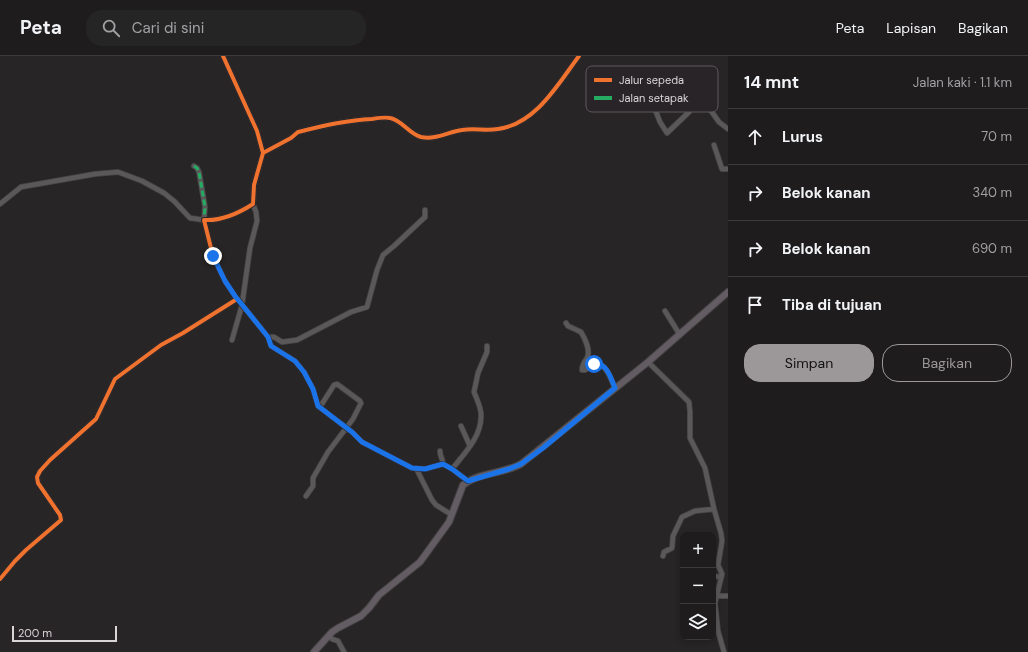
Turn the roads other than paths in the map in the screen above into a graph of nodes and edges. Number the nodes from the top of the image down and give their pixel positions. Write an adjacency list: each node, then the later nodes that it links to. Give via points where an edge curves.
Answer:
1 (224, 56): 8 (street)
2 (579, 56): 8 (street, via 547,98 532,114 517,124 498,129 460,130 430,138 414,135 398,121 390,118 357,120 298,132)
3 (656, 112): 4 (street, via 666,133)
4 (689, 112)
5 (711, 112): 6 (street)
6 (728, 128)
7 (714, 145): 10 (street, via 722,169)
8 (263, 152): 12 (street, via 254,185)
9 (194, 166): 14 (street, via 199,172 205,207)
10 (728, 169)
11 (0, 204): 14 (street, via 21,188 118,172 164,193 190,218)
12 (253, 204): 14 (street, via 223,217); 17 (street, via 257,220 250,248)
13 (425, 210): 21 (street, via 425,217 383,255 367,307 299,339 282,342)
14 (204, 220): 16 (street, via 218,268)
15 (728, 292): 20 (main road)
16 (237, 299): 17 (street); 41 (street, via 161,345 115,379 96,419 50,460 37,477 38,483 61,520 26,550)
17 (242, 305): 21 (street); 22 (street)
18 (665, 311): 20 (street)
19 (566, 323): 25 (street, via 581,332 588,349 582,370 596,363 600,364 606,369)
20 (680, 335): 24 (main road)
21 (268, 337): 26 (street, via 271,346 295,361 304,372)
22 (232, 340)
23 (487, 346): 29 (street, via 474,389 481,418)
24 (648, 362): 25 (main road); 36 (street, via 689,402 690,438 705,468)
25 (615, 388): 34 (main road, via 521,464)
26 (320, 407): 28 (street); 28 (street, via 336,384 360,401 361,406)
27 (462, 426): 29 (street)
28 (346, 428): 32 (street, via 362,442); 35 (street, via 313,478 313,486)
29 (470, 446): 33 (street)
30 (440, 451): 31 (street)
31 (443, 464): 32 (street, via 425,469); 33 (street)
32 (416, 468): 37 (street, via 432,500)
33 (452, 469): 34 (street)
34 (468, 481): 37 (main road, via 461,488)
35 (306, 496)
36 (714, 509): 38 (street, via 695,511 682,517 673,536 672,548 664,552); 40 (street, via 722,537 718,565)
37 (452, 515): 45 (main road, via 420,562 379,595 364,614)
38 (663, 556)
39 (716, 576): 40 (street)
40 (721, 577): 42 (street)
41 (0, 579)
42 (716, 596): 43 (street)
43 (728, 596)
44 (715, 604): 48 (street, via 718,631)
45 (329, 635): 46 (main road); 47 (street, via 338,641)
46 (314, 652)
47 (344, 652)
48 (724, 652)

